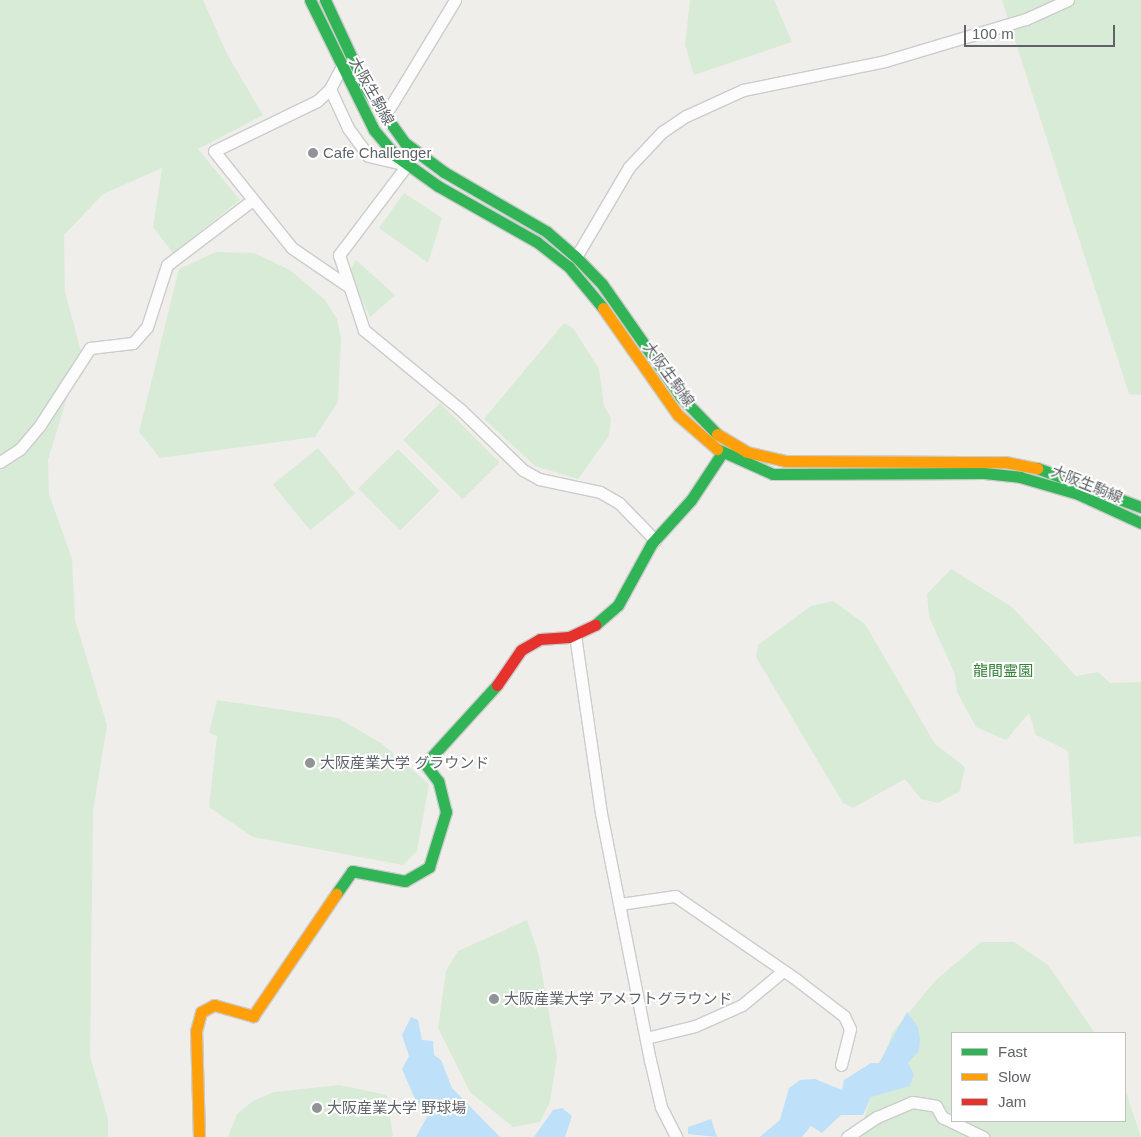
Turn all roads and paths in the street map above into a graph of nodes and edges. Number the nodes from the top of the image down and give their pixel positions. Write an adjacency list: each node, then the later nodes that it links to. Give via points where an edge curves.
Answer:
1 (310, 0): 5 (main road, 大阪生駒線)
2 (325, 0): 7 (main road, 大阪生駒線)
3 (455, 0): 7 (street)
4 (1068, 0): 10 (street, via 1026,19 885,61 742,90 686,116 662,132 629,167)
5 (341, 68): 6 (street); 8 (main road, 大阪生駒線, via 374,130)
6 (330, 89): 8 (street, via 348,128 368,156); 9 (street, via 317,102 214,151)
7 (384, 117): 10 (main road, 大阪生駒線, via 405,143 444,172 512,209)
8 (407, 165): 11 (street, via 339,255); 12 (main road, 大阪生駒線, via 537,242 569,267 614,320 678,415)
9 (251, 201): 11 (street, via 292,248); 13 (street, via 167,265 147,327 133,343 90,348 40,425 20,449)
10 (576, 256): 14 (main road, 大阪生駒線, via 602,284 681,397 714,432 747,452 822,462 1005,462 1047,470)
11 (348, 286): 16 (street, via 354,311 374,341 460,409 523,470 539,479 600,492 620,502)
12 (722, 453): 15 (main road, 大阪生駒線, via 772,474 975,473 1020,477 1078,494); 16 (main road, via 691,500)
13 (0, 462)
14 (1141, 508)
15 (1141, 523)
16 (655, 540): 17 (main road, via 618,605)
17 (575, 635): 18 (street, via 601,813); 24 (main road, via 540,639 521,650 494,689 425,764 438,781 446,812 429,867 405,881 352,871 253,1016 214,1005 201,1012 196,1031)
18 (620, 904): 19 (street, via 675,896); 20 (street)
19 (783, 971): 20 (street, via 742,1005 695,1026); 21 (street, via 844,1016 850,1029)
20 (646, 1038): 25 (street, via 661,1107)
21 (841, 1065)
22 (951, 1121): 26 (street, via 942,1117 936,1106 912,1102 885,1112)
23 (952, 1122): 27 (street)
24 (199, 1137)
25 (676, 1137)
26 (847, 1137)
27 (983, 1137)

